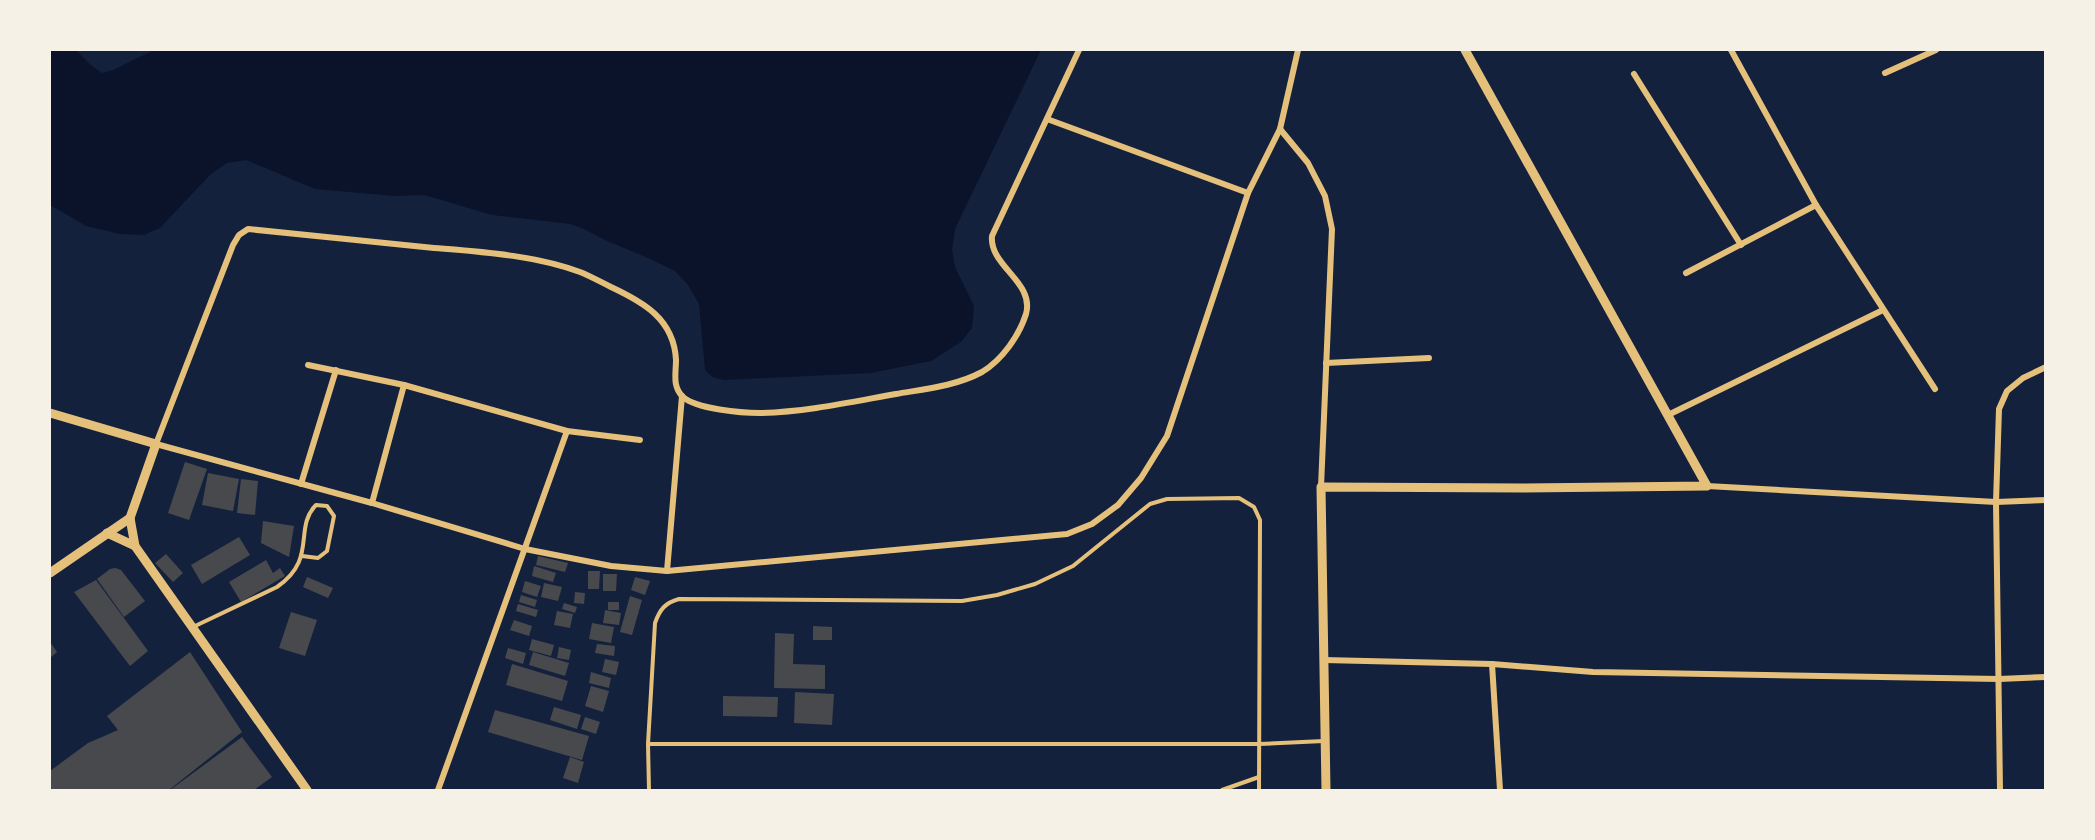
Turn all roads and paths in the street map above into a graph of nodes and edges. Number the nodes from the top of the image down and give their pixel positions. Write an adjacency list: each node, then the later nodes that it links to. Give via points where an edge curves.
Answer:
1 (1079, 50): 8 (street)
2 (1298, 50): 9 (street)
3 (1465, 50): 24 (street)
4 (1731, 50): 11 (street)
5 (1936, 50): 6 (street)
6 (1885, 73)
7 (1634, 74): 12 (street)
8 (1047, 119): 10 (street); 22 (street, via 992,236 992,249 1024,292 1025,315 1008,349 983,371 957,383 821,408 758,413 721,409)
9 (1280, 129): 10 (street); 16 (street, via 1308,163 1325,196 1332,229)
10 (1248, 193): 39 (street, via 1167,436 1141,478 1118,505 1092,524 1067,534)
11 (1816, 205): 12 (street); 14 (street)
12 (1741, 245): 13 (street)
13 (1686, 273)
14 (1883, 310): 21 (street); 24 (street)
15 (1429, 358): 16 (street)
16 (1326, 363): 30 (street)
17 (308, 365): 19 (street)
18 (2046, 367): 32 (street, via 2007,391 2000,409)
19 (336, 370): 20 (street); 28 (street)
20 (404, 385): 25 (street); 33 (street)
21 (1935, 389)
22 (681, 396): 27 (street, via 675,376 676,358 659,317 640,301 579,272 516,256 248,229 232,245); 39 (street)
23 (50, 412): 27 (street)
24 (1668, 415): 29 (street)
25 (567, 431): 26 (street); 37 (street)
26 (640, 440)
27 (156, 444): 28 (street); 34 (street)
28 (301, 484): 33 (street)
29 (1707, 486): 30 (street); 32 (street)
30 (1321, 487): 42 (street)
31 (2046, 500): 32 (street)
32 (1996, 502): 45 (street)
33 (372, 503): 37 (street)
34 (129, 518): 35 (street); 36 (street)
35 (107, 533): 36 (street); 40 (street)
36 (135, 546): 41 (street)
37 (525, 549): 39 (street, via 611,566); 51 (street)
38 (302, 556): 38 (lane, via 318,558 327,550 334,516 327,506 316,505 312,509); 41 (lane, via 288,579)
39 (667, 571)
40 (50, 573)
41 (193, 627): 50 (street)
42 (1324, 660): 43 (street); 46 (street)
43 (1492, 664): 45 (street, via 1593,672); 56 (street)
44 (2046, 677): 45 (street)
45 (1999, 679): 57 (street)
46 (1325, 741): 48 (lane); 55 (street)
47 (648, 744): 48 (lane); 48 (lane, via 656,623 668,602 679,598 962,601 997,595 1035,584 1073,566 1150,504 1167,499 1239,498 1254,507 1260,520); 52 (lane)
48 (1259, 744): 49 (lane)
49 (1259, 777): 53 (lane); 54 (lane)
50 (307, 790)
51 (438, 790)
52 (649, 790)
53 (1222, 790)
54 (1259, 790)
55 (1326, 790)
56 (1500, 790)
57 (2000, 790)

